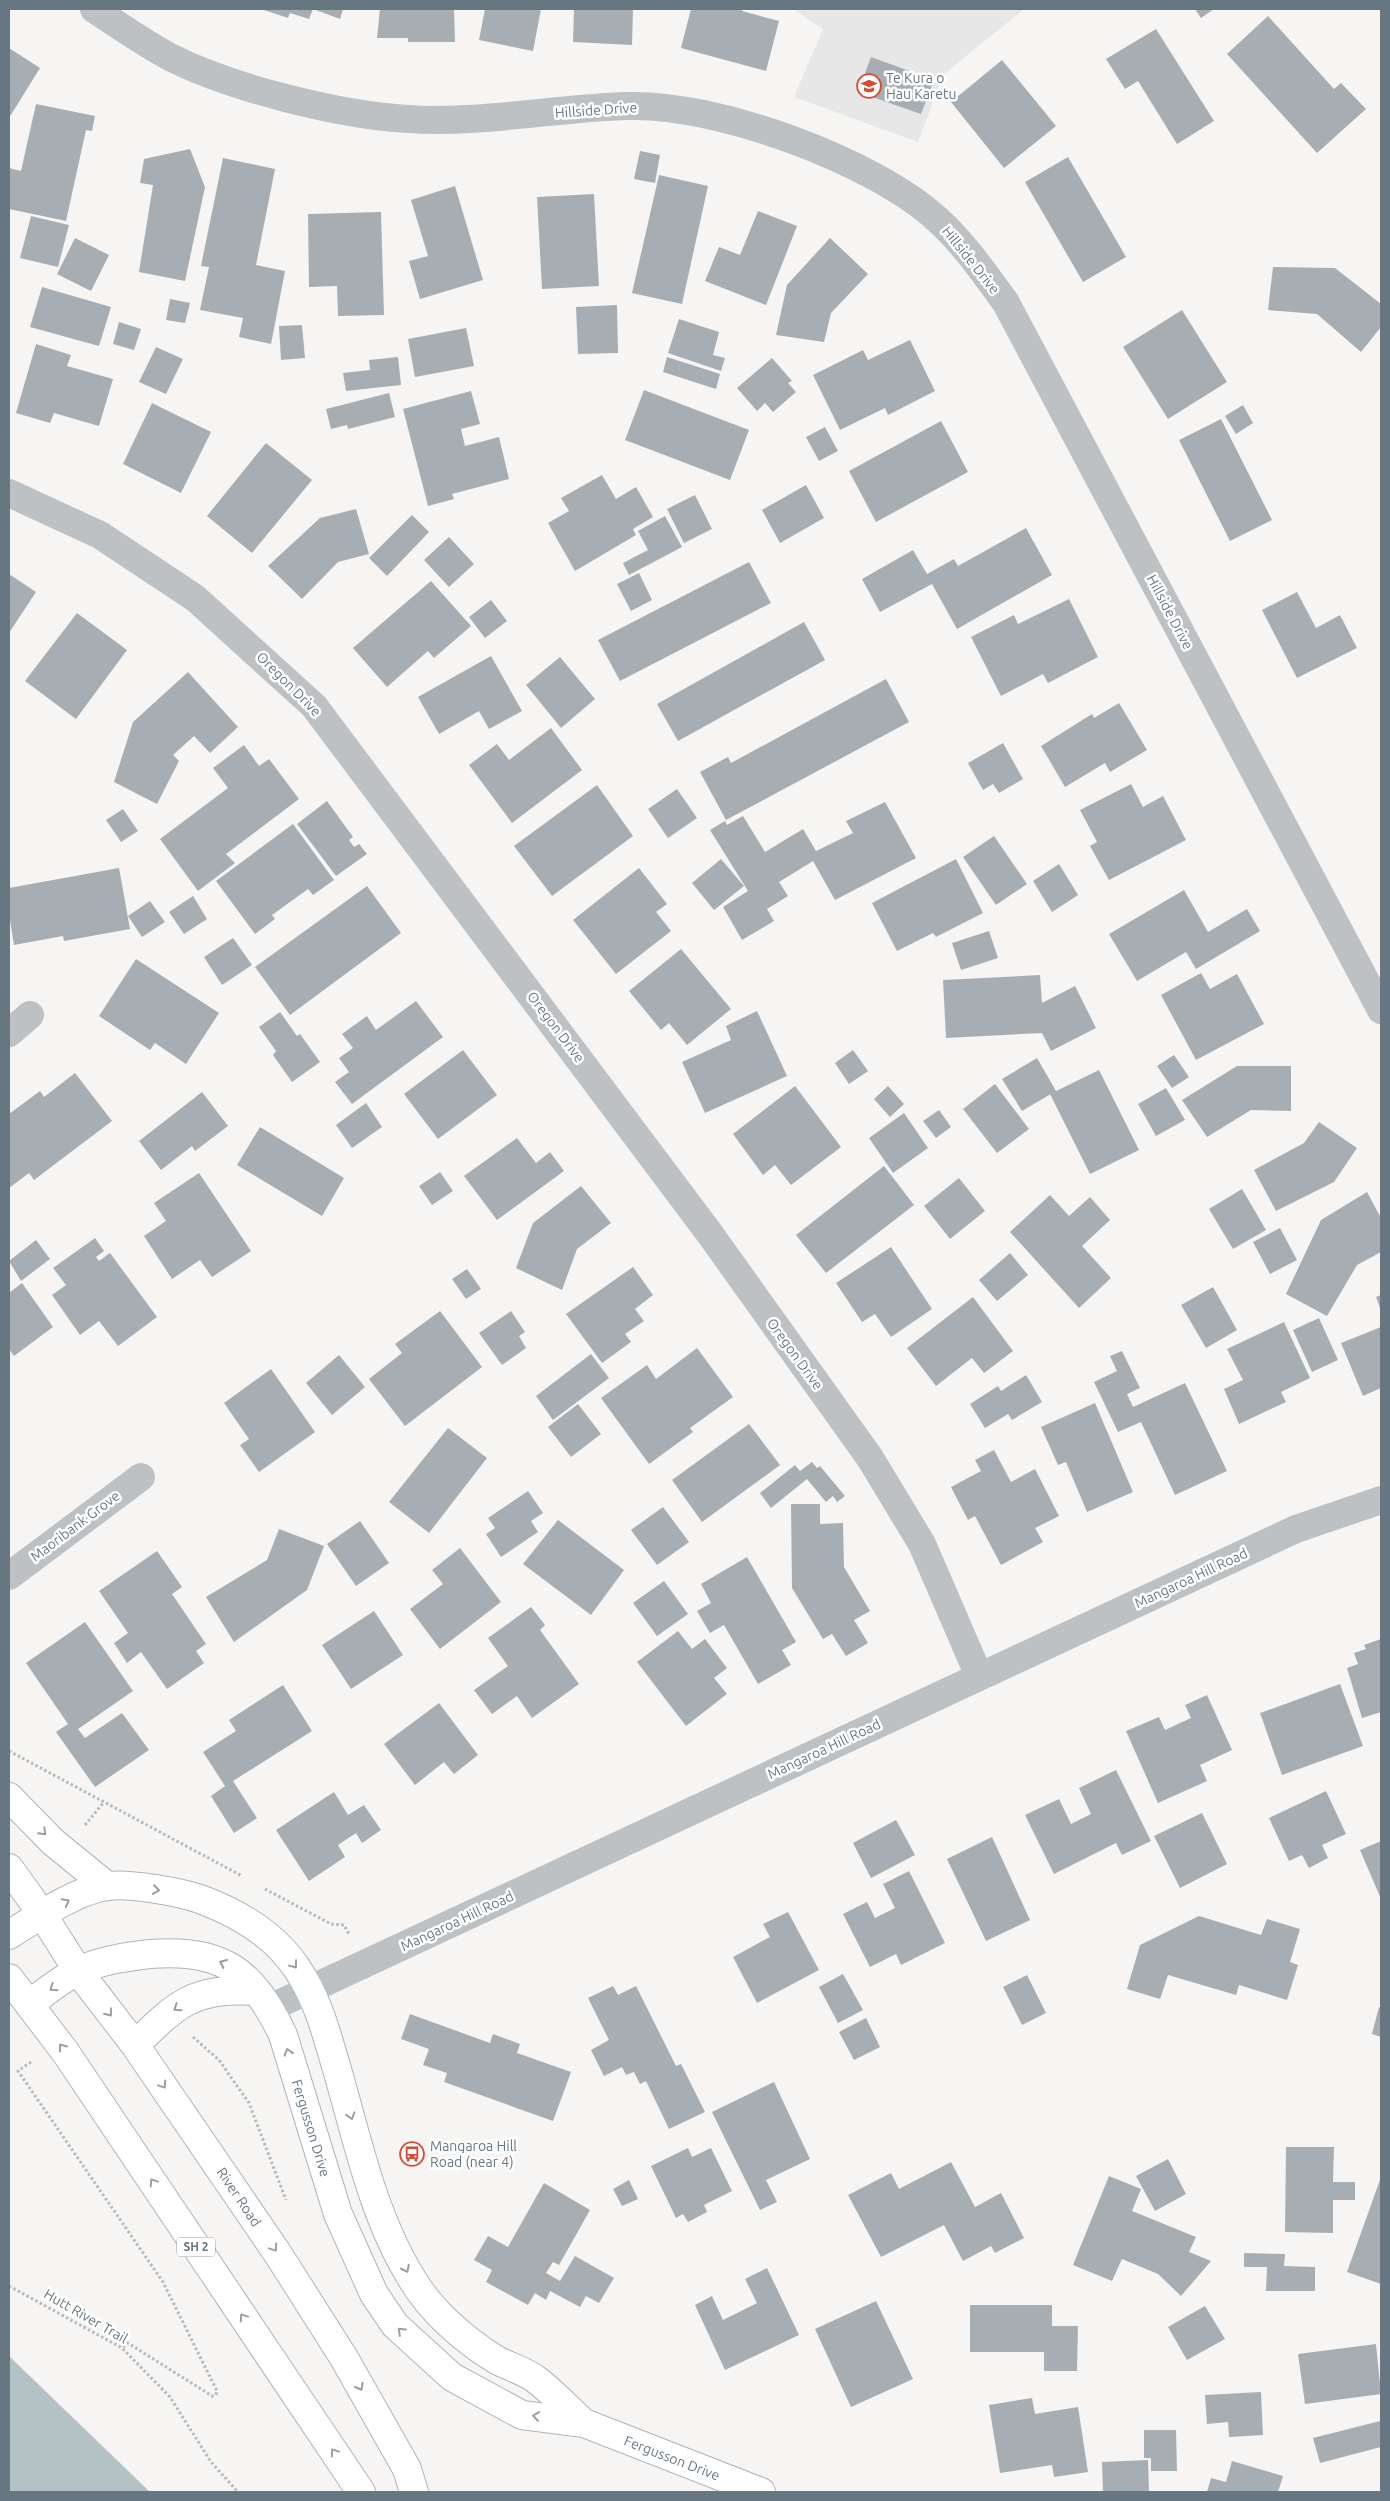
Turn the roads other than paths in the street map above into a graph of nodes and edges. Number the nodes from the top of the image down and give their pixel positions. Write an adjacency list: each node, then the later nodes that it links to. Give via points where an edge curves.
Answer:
1 (94, 9): 3 (street, Hillside Drive, via 171,57 263,91 310,103 406,119 458,120 628,106 667,107 747,126 813,148 868,173 913,200 939,221 968,252 1006,303)
2 (9, 493): 9 (street, Oregon Drive, via 100,535 194,598 314,706 704,1226 870,1458 922,1544)
3 (1381, 1010)
4 (30, 1015): 5 (street)
5 (9, 1033)
6 (141, 1477): 8 (street, Maoribank Grove)
7 (1381, 1500): 9 (street, Mangaroa Hill Road, via 1296,1529)
8 (9, 1576)
9 (979, 1676): 17 (street, Mangaroa Hill Road)
10 (9, 1798): 12 (main road, one-way to 12, via 53,1842)
11 (9, 1868): 13 (main road)
12 (107, 1886): 13 (main road, Fergusson Drive, one-way to 12, via 71,1898); 17 (main road, Fergusson Drive, one-way to 17, via 187,1894 251,1922 290,1959)
13 (42, 1914): 14 (main road, Fergusson Drive); 15 (main road, River Road)
14 (9, 1935)
15 (78, 1971): 18 (main road, Fergusson Drive, one-way to 15, via 228,1964 198,1954 111,1958); 19 (main road, Fergusson Drive, one-way to 19); 20 (main road, River Road, one-way to 20)
16 (9, 1978): 19 (main road, SH 2)
17 (311, 1991): 18 (street, Mangaroa Hill Road); 21 (main road, Fergusson Drive, one-way to 21, via 376,2202 412,2280 436,2311 465,2337 495,2359 534,2378)
18 (263, 2000): 20 (main road, one-way to 20, via 224,1989 195,1996 170,2012); 21 (main road, Fergusson Drive, one-way to 18, via 522,2414 483,2396 452,2377 395,2325 374,2294 338,2214 283,2035)
19 (29, 2004): 22 (main road, SH 2, one-way to 19, via 66,2053)
20 (135, 2045): 23 (main road, River Road, one-way to 23, via 278,2254 344,2358 408,2469)
21 (584, 2423): 24 (main road, Fergusson Drive)
22 (361, 2492)
23 (414, 2492)
24 (761, 2492)

